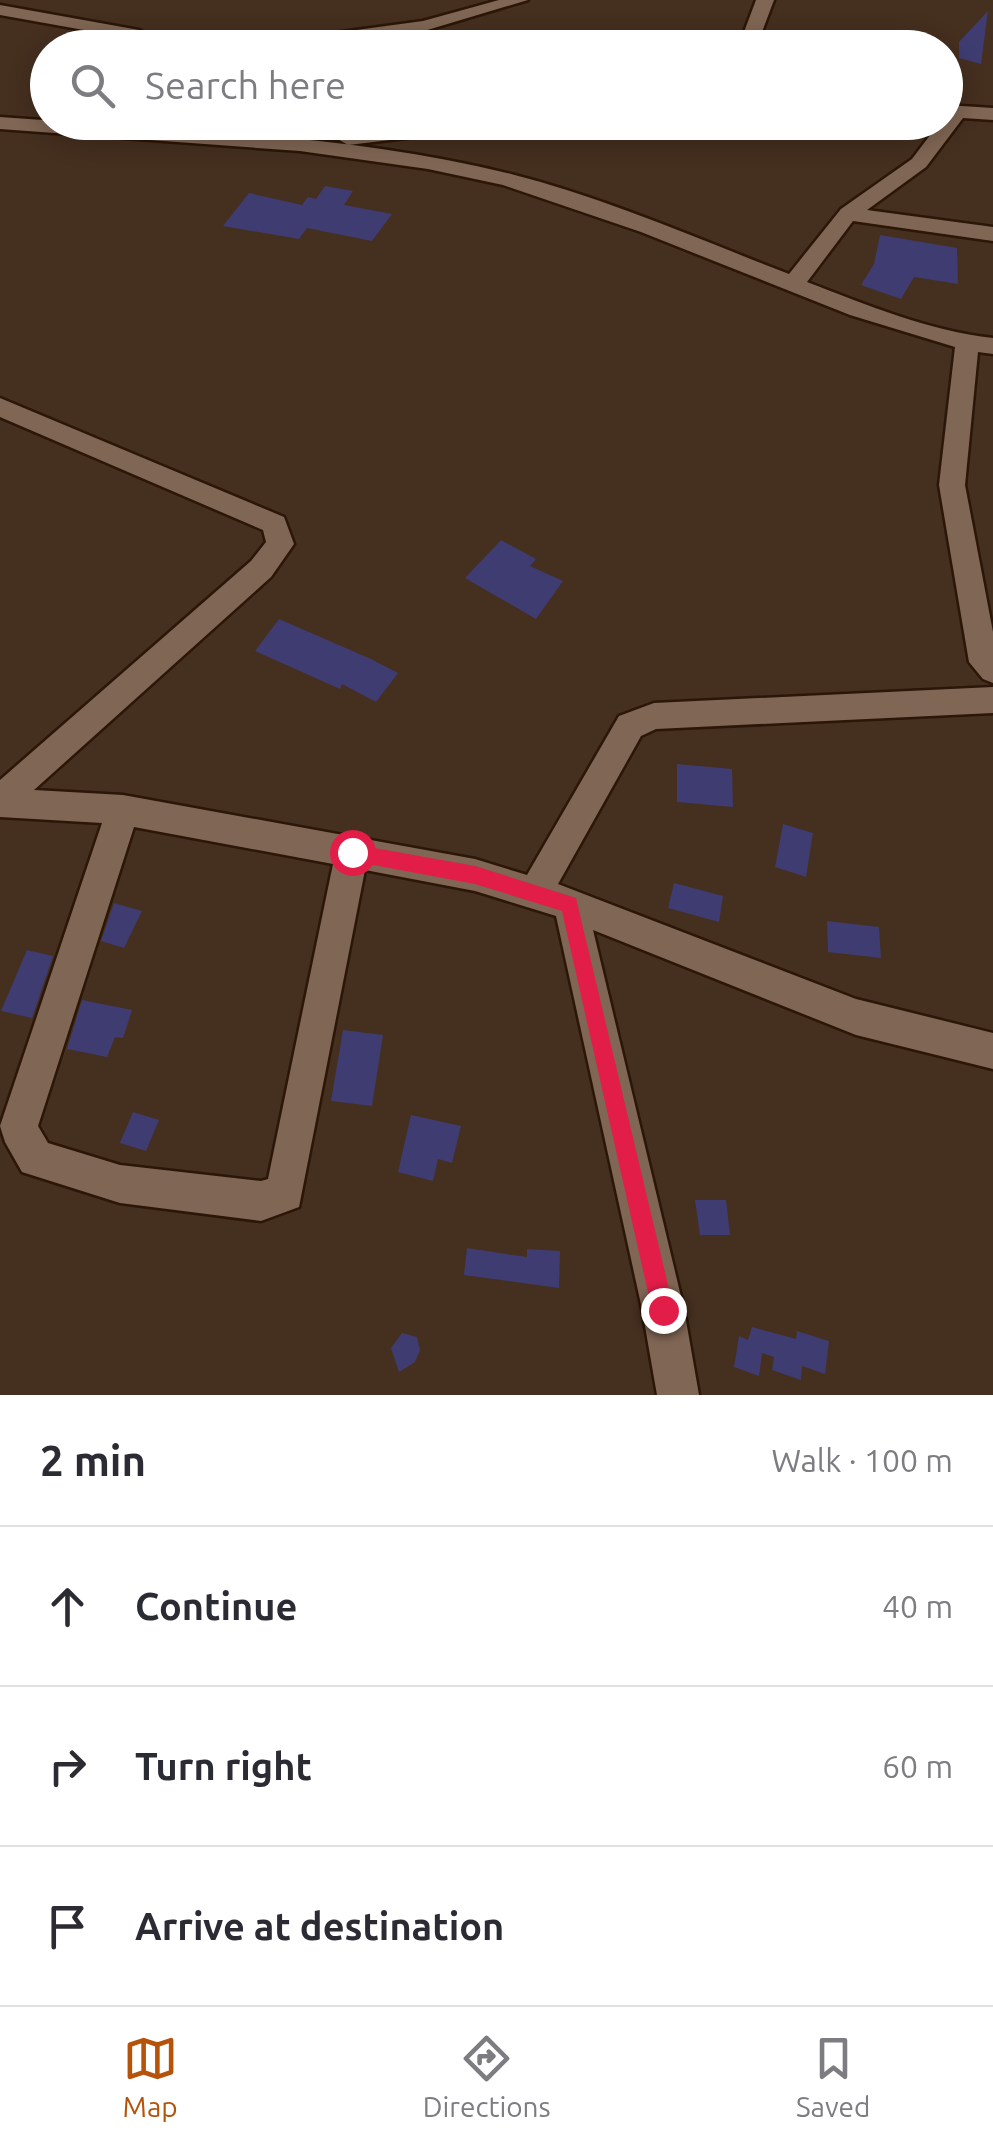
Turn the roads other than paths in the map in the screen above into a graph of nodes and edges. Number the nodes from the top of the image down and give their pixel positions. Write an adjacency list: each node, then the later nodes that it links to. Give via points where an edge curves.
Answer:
1 (14, 0): 6 (street, via 0,10)
2 (456, 0): 5 (street)
3 (519, 0): 5 (street)
4 (765, 0): 8 (street)
5 (424, 26): 7 (street)
6 (116, 30)
7 (394, 30)
8 (754, 30)
9 (963, 113): 10 (street)
10 (993, 114)
11 (0, 123): 12 (street)
12 (30, 124)
13 (214, 140): 16 (street)
14 (341, 140): 16 (street)
15 (934, 140): 17 (street, via 920,162)
16 (300, 145): 19 (street, via 508,180)
17 (848, 214): 18 (street); 19 (street)
18 (993, 234)
19 (792, 286): 20 (street)
20 (980, 344): 22 (street, via 952,485 984,662)
21 (0, 407): 24 (street, via 274,524 280,544 261,569)
22 (993, 670)
23 (993, 700): 27 (street, via 654,716 630,726)
24 (0, 801): 25 (street)
25 (123, 810): 26 (street); 26 (street, via 18,1130 36,1158 120,1184 260,1201 285,1193)
26 (352, 852): 27 (street, via 475,875)
27 (552, 898): 28 (street, via 856,1017); 29 (street, via 663,1310)
28 (993, 1051)
29 (678, 1395)

